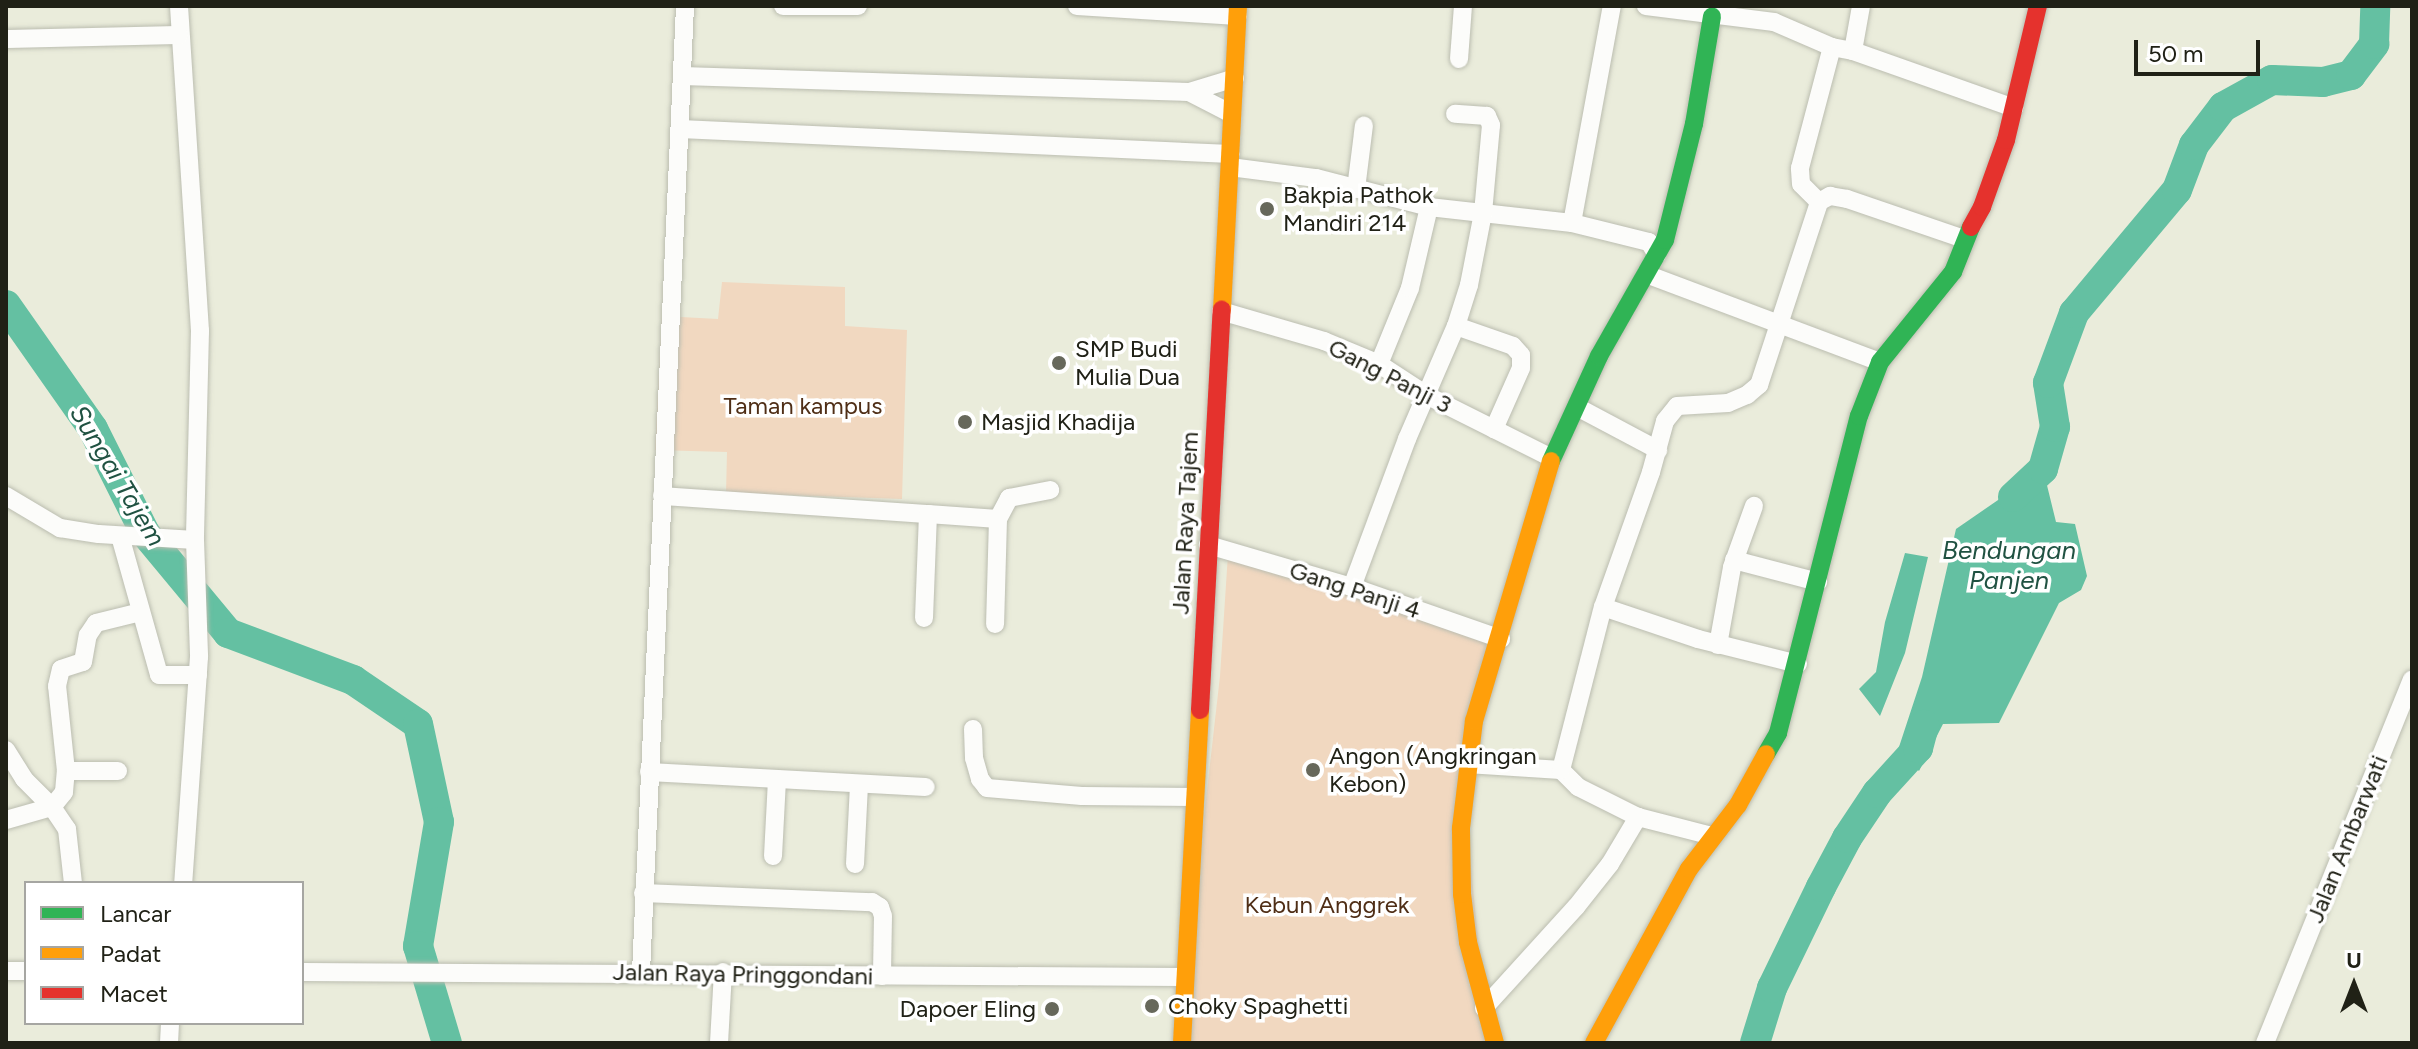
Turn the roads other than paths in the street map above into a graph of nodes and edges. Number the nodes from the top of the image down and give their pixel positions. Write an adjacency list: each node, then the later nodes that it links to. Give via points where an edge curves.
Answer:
1 (179, 6): 14 (street)
2 (685, 6): 19 (street)
3 (783, 6): 4 (street)
4 (858, 6)
5 (1077, 6): 11 (street)
6 (1463, 6): 18 (street)
7 (1612, 6): 32 (street)
8 (1646, 6): 13 (street)
9 (1861, 6): 17 (street)
10 (2038, 6): 22 (street)
11 (1238, 11): 20 (street, Jalan Raya Tajem)
12 (1777, 14): 13 (street); 16 (street)
13 (1712, 16): 34 (street, via 1681,182)
14 (179, 35): 15 (street); 53 (street, via 200,331)
15 (6, 39)
16 (1832, 47): 17 (street); 29 (street, via 1800,168 1801,184)
17 (1853, 51): 22 (street)
18 (1459, 59)
19 (682, 76): 21 (street); 26 (street)
20 (1235, 78): 21 (street); 23 (street, Jalan Raya Tajem)
21 (1189, 92): 23 (street)
22 (2014, 108): 33 (street, via 1988,191)
23 (1232, 114): 27 (street, Jalan Raya Tajem)
24 (1455, 114): 31 (street, via 1481,114 1490,120)
25 (1364, 125): 28 (street)
26 (680, 129): 27 (street); 48 (street)
27 (1230, 161): 28 (street); 36 (street, Jalan Raya Tajem)
28 (1356, 189): 30 (street)
29 (1819, 202): 33 (street, via 1830,196 1847,199); 37 (street)
30 (1429, 207): 31 (street); 40 (street, via 1410,288)
31 (1483, 213): 32 (street); 38 (street)
32 (1572, 223): 34 (street, via 1649,242)
33 (1964, 239): 39 (street, via 1953,272)
34 (1657, 255): 35 (street)
35 (1646, 274): 37 (street); 42 (street)
36 (1221, 311): 40 (street, Gang Panji 3, via 1324,341); 54 (street, Jalan Raya Tajem)
37 (1781, 324): 39 (street); 44 (street, via 1754,391 1728,403 1677,406 1665,421)
38 (1456, 326): 41 (street); 43 (street, via 1513,346 1521,355 1521,368)
39 (1880, 362): 56 (street, via 1850,444)
40 (1379, 364): 41 (street, Gang Panji 3)
41 (1428, 396): 43 (street, Gang Panji 3); 57 (street)
42 (1577, 407): 44 (street); 45 (street)
43 (1494, 429): 45 (street, Gang Panji 3)
44 (1658, 450): 58 (street)
45 (1552, 458): 62 (street)
46 (1050, 490): 51 (street, via 1009,498)
47 (6, 496): 52 (street, via 60,528)
48 (662, 496): 50 (street); 73 (street)
49 (1754, 506): 55 (street)
50 (928, 514): 51 (street); 60 (street)
51 (998, 519): 61 (street)
52 (125, 536): 53 (street); 59 (street)
53 (195, 540): 65 (street)
54 (1208, 545): 57 (street, Gang Panji 4); 77 (street, Jalan Raya Tajem)
55 (1734, 560): 56 (street); 63 (street)
56 (1818, 582): 64 (street)
57 (1352, 587): 62 (street, Gang Panji 4)
58 (1603, 607): 63 (street); 70 (street)
59 (141, 612): 65 (street, via 157,671); 71 (street, via 96,623 83,662 66,666 58,675)
60 (924, 618)
61 (995, 624)
62 (1501, 639): 69 (street, via 1474,721)
63 (1718, 645): 64 (street)
64 (1798, 664): 81 (street, via 1778,733 1759,772)
65 (185, 671): 85 (street)
66 (2412, 680): 97 (street, Jalan Ambarwati)
67 (973, 729): 77 (street, via 974,758 987,788)
68 (6, 750): 78 (street, via 24,779)
69 (1467, 764): 70 (street); 92 (street, via 1462,894)
70 (1561, 770): 79 (street, via 1578,787)
71 (66, 771): 72 (street); 78 (street, via 64,792)
72 (118, 771)
73 (649, 772): 74 (street); 86 (street)
74 (777, 779): 75 (street); 82 (street)
75 (859, 784): 76 (street); 83 (street)
76 (926, 787)
77 (1194, 797): 91 (street, Jalan Raya Tajem)
78 (52, 807): 80 (street); 84 (street, via 67,829)
79 (1638, 817): 81 (street); 92 (street, via 1576,907)
80 (6, 820)
81 (1712, 836): 96 (street)
82 (773, 856)
83 (855, 864)
84 (73, 881)
85 (183, 881)
86 (643, 893): 88 (street); 90 (street, via 872,902 883,916)
87 (304, 972): 88 (street, Jalan Raya Pringgondani)
88 (641, 972): 89 (street, Jalan Raya Pringgondani)
89 (723, 972): 90 (street, Jalan Raya Pringgondani); 93 (street)
90 (882, 976): 91 (street, Jalan Raya Pringgondani)
91 (1183, 977): 94 (street, Jalan Raya Tajem)
92 (1484, 1008): 95 (street)
93 (719, 1043)
94 (1182, 1043)
95 (1495, 1043)
96 (1594, 1043)
97 (2265, 1043)

